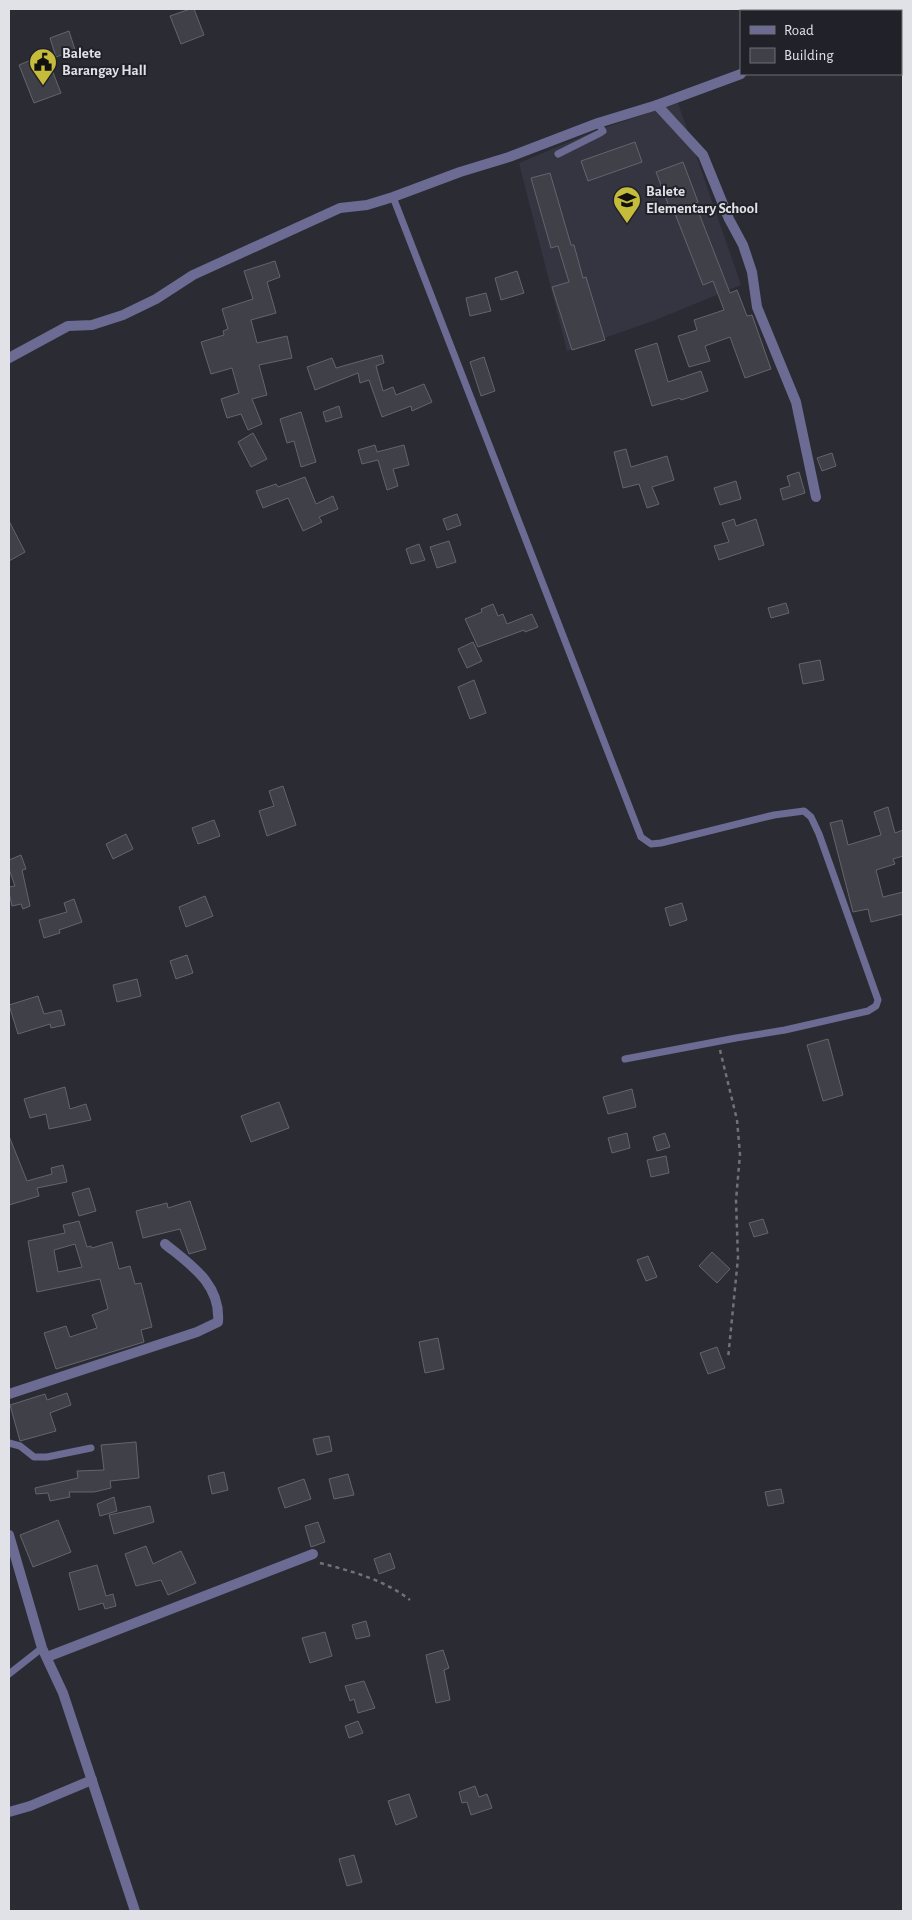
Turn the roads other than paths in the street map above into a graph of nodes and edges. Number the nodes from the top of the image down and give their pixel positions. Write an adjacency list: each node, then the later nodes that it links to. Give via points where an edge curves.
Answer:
1 (740, 74): 2 (street)
2 (657, 105): 3 (street); 7 (street, via 703,156 743,245 752,272 757,307 796,402)
3 (598, 123): 4 (lane, via 603,131); 5 (street)
4 (558, 154)
5 (393, 197): 6 (street, via 367,205 340,208 193,275 123,315 92,325 68,326); 8 (lane, via 641,837 651,844 661,843 774,815 804,811 811,817 818,834 878,1000 876,1006 868,1011 785,1030)
6 (9, 358)
7 (816, 497)
8 (625, 1059)
9 (164, 1244): 10 (street, via 202,1275 219,1310 218,1322 197,1332)
10 (9, 1394)
11 (9, 1443): 12 (lane, via 20,1446 34,1457)
12 (91, 1448)
13 (9, 1536): 15 (street)
14 (313, 1554): 15 (street)
15 (44, 1652): 16 (lane); 17 (street, via 63,1693)
16 (9, 1674)
17 (92, 1780): 18 (street); 19 (street)
18 (9, 1812)
19 (135, 1911)

